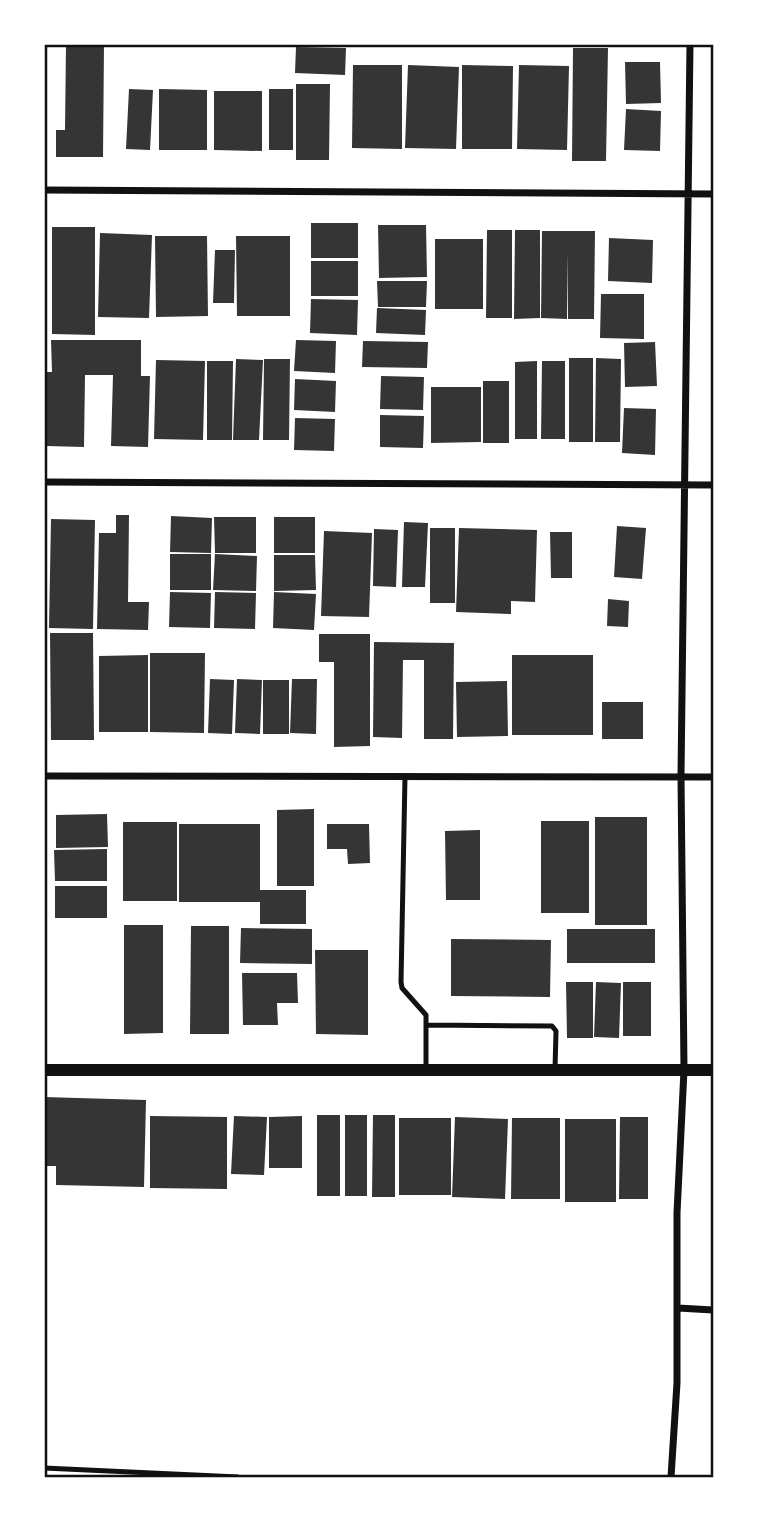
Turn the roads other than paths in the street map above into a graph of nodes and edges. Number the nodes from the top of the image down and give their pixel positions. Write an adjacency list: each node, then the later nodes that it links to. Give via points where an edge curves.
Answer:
1 (690, 44): 3 (street)
2 (44, 190): 3 (street)
3 (688, 194): 4 (street); 6 (street)
4 (713, 194)
5 (44, 482): 6 (street)
6 (684, 485): 7 (street); 10 (street)
7 (713, 485)
8 (44, 776): 9 (street)
9 (405, 776): 10 (street); 12 (lane, via 401,982 421,1006)
10 (681, 776): 11 (street); 16 (street)
11 (713, 777)
12 (426, 1025): 13 (lane); 14 (lane, via 552,1026 556,1031)
13 (426, 1069): 14 (street); 15 (street)
14 (555, 1069): 16 (street)
15 (44, 1070)
16 (684, 1070): 17 (street); 18 (street)
17 (713, 1070)
18 (678, 1308): 19 (street); 22 (street)
19 (713, 1310)
20 (44, 1468): 21 (lane)
21 (238, 1477)
22 (671, 1477)

